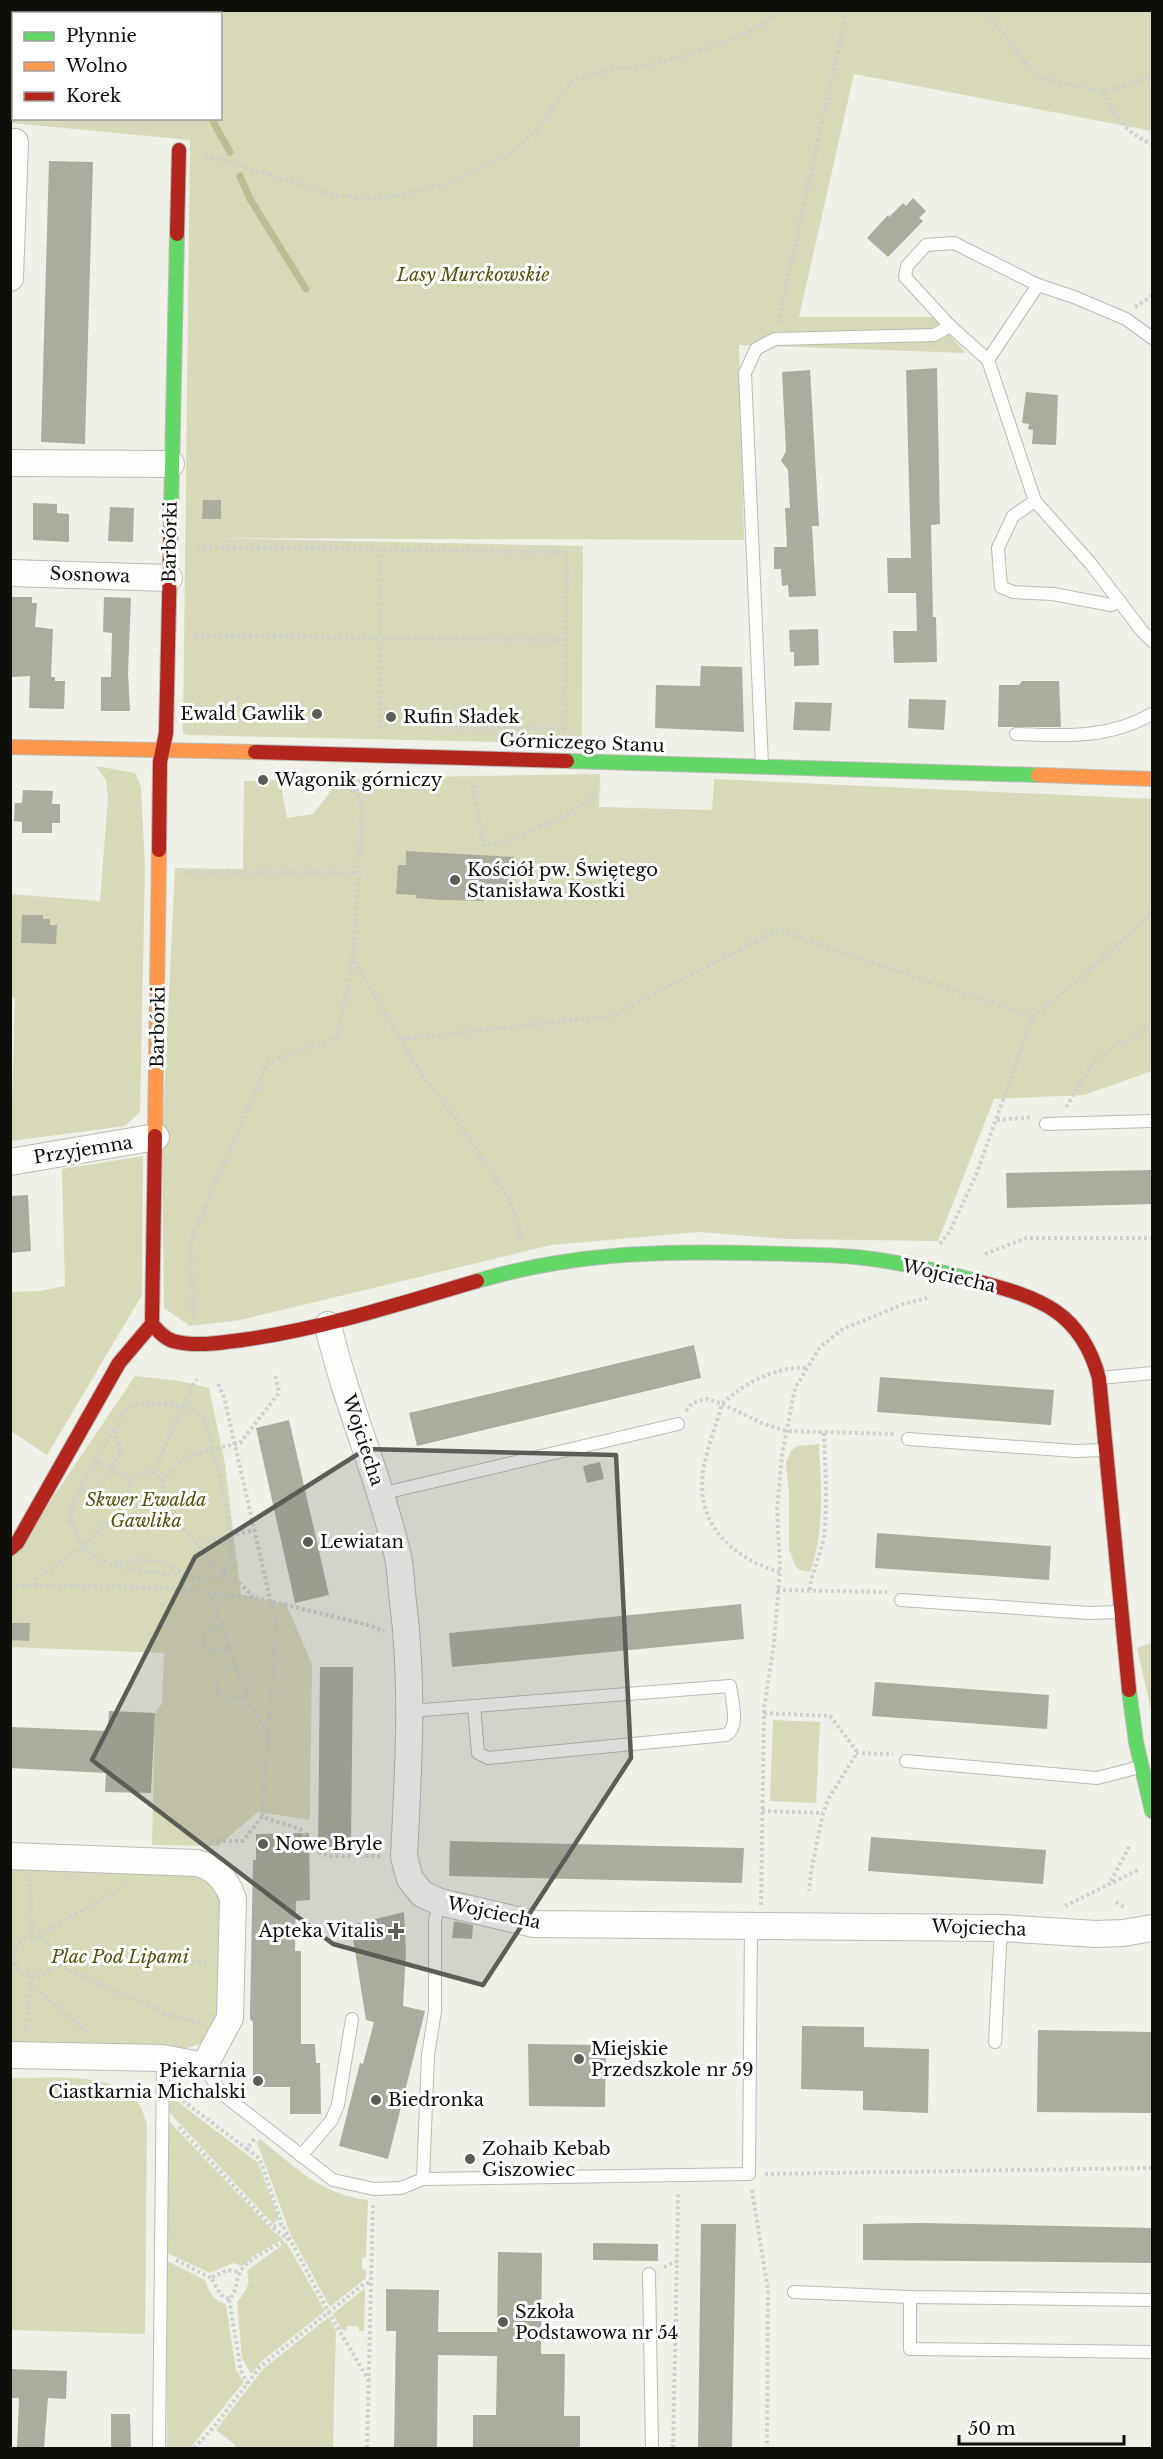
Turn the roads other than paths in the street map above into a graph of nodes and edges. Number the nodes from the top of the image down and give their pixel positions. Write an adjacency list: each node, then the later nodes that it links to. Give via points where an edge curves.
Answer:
1 (15, 142): 3 (street)
2 (179, 150): 9 (street, Barbórki)
3 (10, 278)
4 (1038, 285): 5 (lane, via 954,243 926,245 907,266 905,277); 6 (lane, via 1126,319); 7 (lane)
5 (950, 326): 7 (lane); 19 (lane, via 934,336 775,339 756,349 745,373)
6 (1152, 338)
7 (988, 360): 10 (lane)
8 (10, 463): 9 (street)
9 (171, 464): 12 (street, Barbórki)
10 (1035, 501): 13 (lane); 13 (lane, via 1012,516 998,548 1001,587 1111,605)
11 (10, 573): 12 (street, Sosnowa)
12 (169, 578): 18 (street, Barbórki, via 166,733)
13 (1120, 601): 14 (lane)
14 (1152, 641)
15 (1152, 714): 16 (lane, via 1123,727 1085,736)
16 (1016, 734)
17 (10, 747): 18 (street, Górniczego Stanu)
18 (162, 750): 19 (street, Górniczego Stanu); 23 (street, Barbórki)
19 (762, 766): 20 (street, Górniczego Stanu)
20 (1152, 778)
21 (1043, 1120): 22 (lane)
22 (1152, 1121)
23 (156, 1137): 24 (street, Przyjemna); 25 (street, Barbórki)
24 (10, 1162)
25 (152, 1324): 26 (street, Wojciecha, via 173,1341 194,1343 264,1337); 33 (street, via 119,1364)
26 (328, 1325): 28 (street, Wojciecha, via 509,1272 599,1255 694,1251 854,1257 965,1278 1042,1303 1064,1316 1087,1342); 32 (street, Wojciecha)
27 (1152, 1373): 28 (lane)
28 (1098, 1378): 31 (street, Wojciecha)
29 (678, 1424): 32 (lane)
30 (908, 1439): 31 (lane)
31 (1105, 1450): 35 (street, Wojciecha)
32 (380, 1494): 37 (street, Wojciecha, via 398,1558)
33 (10, 1549)
34 (901, 1600): 35 (lane)
35 (1121, 1612): 39 (street, Wojciecha)
36 (474, 1706): 36 (lane, via 730,1686 734,1726 726,1735 488,1758 478,1753); 37 (lane)
37 (410, 1711): 42 (street, Wojciecha, via 404,1857 410,1880 422,1894)
38 (906, 1761): 39 (lane, via 1096,1778)
39 (1141, 1767): 40 (street, Wojciecha)
40 (1152, 1811)
41 (20, 1864): 50 (street, via 197,1863 209,1865 228,1884 233,1899 230,2018)
42 (440, 1902): 43 (street, Wojciecha, via 534,1924); 52 (lane, via 435,1920 435,2010 428,2055)
43 (756, 1925): 44 (street, Wojciecha); 52 (lane, via 749,2174)
44 (1001, 1928): 45 (street, Wojciecha, via 1096,1934); 47 (lane)
45 (1152, 1928)
46 (352, 2019): 51 (lane, via 338,2105 332,2121)
47 (995, 2042)
48 (18, 2049): 49 (street)
49 (163, 2058): 50 (street); 58 (lane)
50 (204, 2066): 51 (lane, via 220,2093)
51 (302, 2156): 52 (lane, via 333,2180 374,2189 401,2188)
52 (423, 2179)
53 (649, 2274): 59 (lane)
54 (794, 2292): 55 (lane)
55 (910, 2297): 56 (lane); 57 (lane, via 910,2349)
56 (1152, 2300)
57 (1152, 2352)
58 (159, 2448)
59 (652, 2448)

